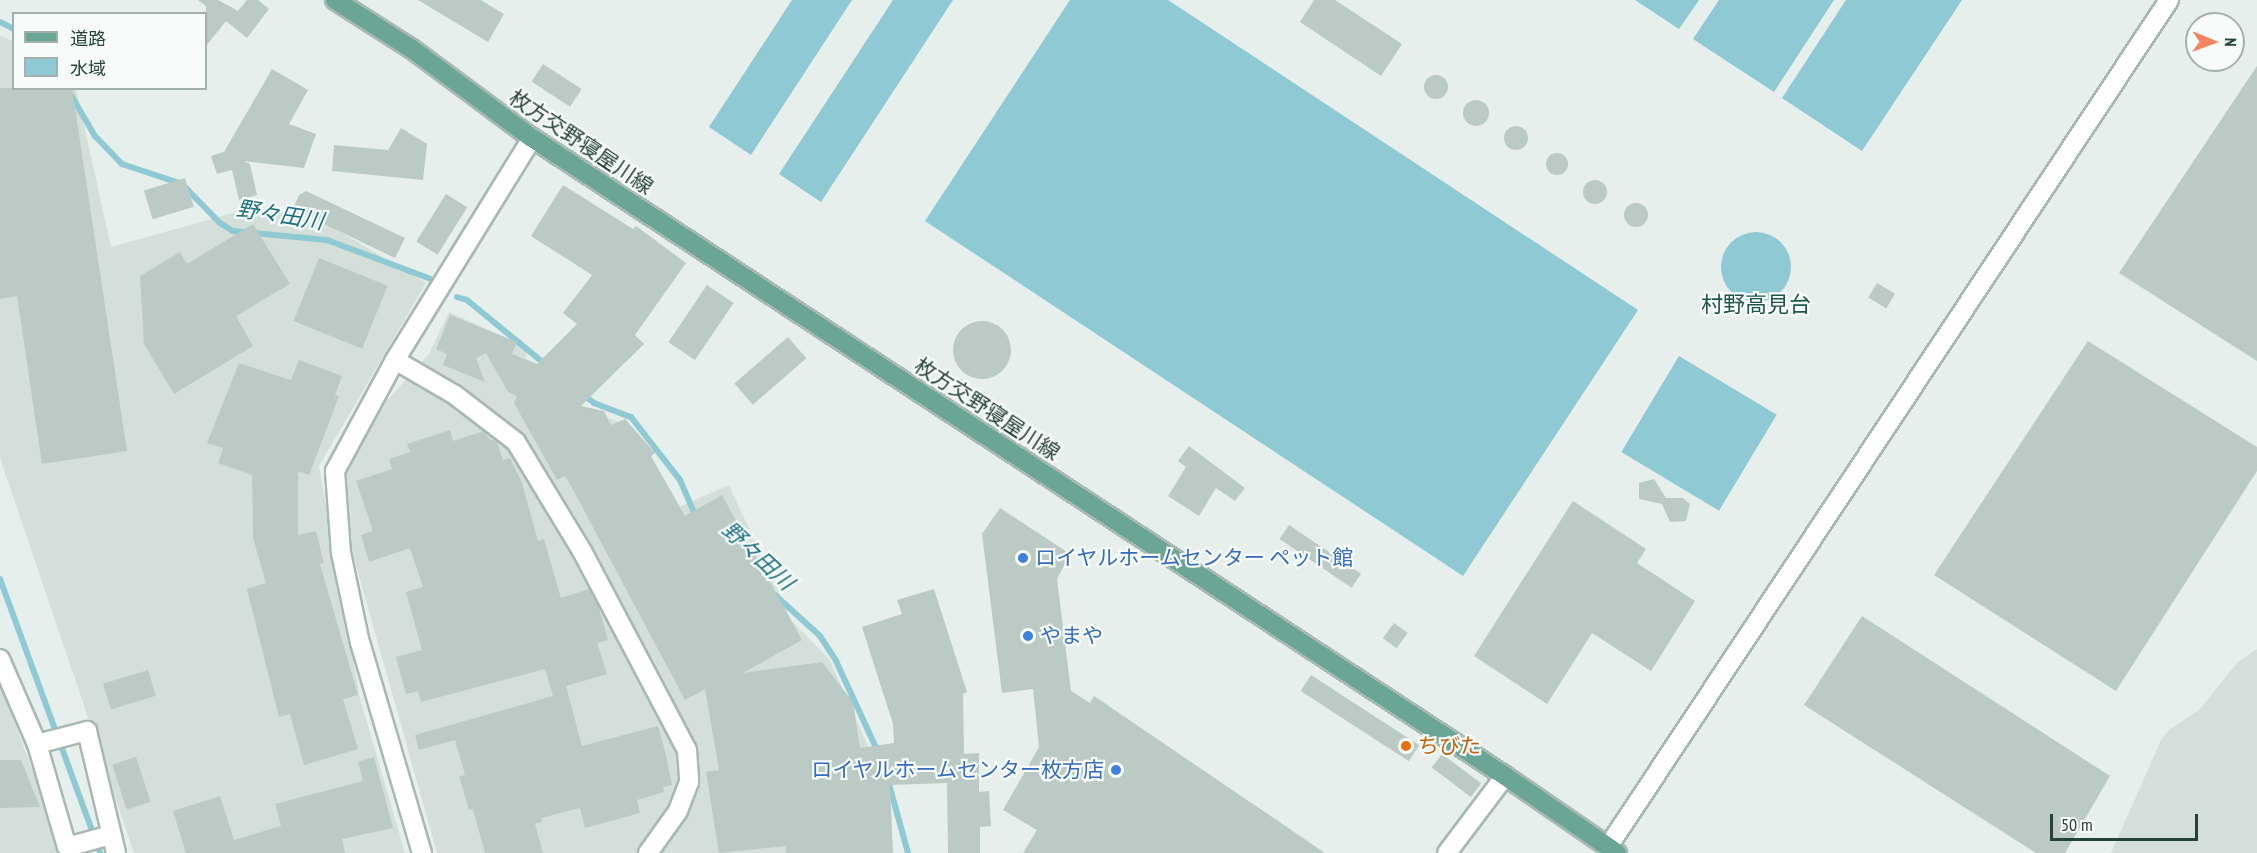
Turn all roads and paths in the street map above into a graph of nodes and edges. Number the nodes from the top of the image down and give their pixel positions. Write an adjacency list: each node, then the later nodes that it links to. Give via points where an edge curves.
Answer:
1 (335, 0): 3 (main road, 枚方交野寝屋川線, via 412,50)
2 (2169, 0): 9 (street)
3 (532, 138): 4 (street); 7 (main road, 枚方交野寝屋川線)
4 (395, 360): 11 (street, via 335,471 341,554 360,643); 12 (street, via 455,395 516,442 582,551 687,750 689,782 678,811)
5 (0, 659): 6 (street)
6 (41, 743): 8 (street, via 67,847); 8 (street, via 87,731)
7 (1505, 776): 9 (main road, 枚方交野寝屋川線); 13 (street)
8 (107, 836): 10 (street)
9 (1612, 850)
10 (116, 853)
11 (423, 853)
12 (648, 853)
13 (1446, 853)

